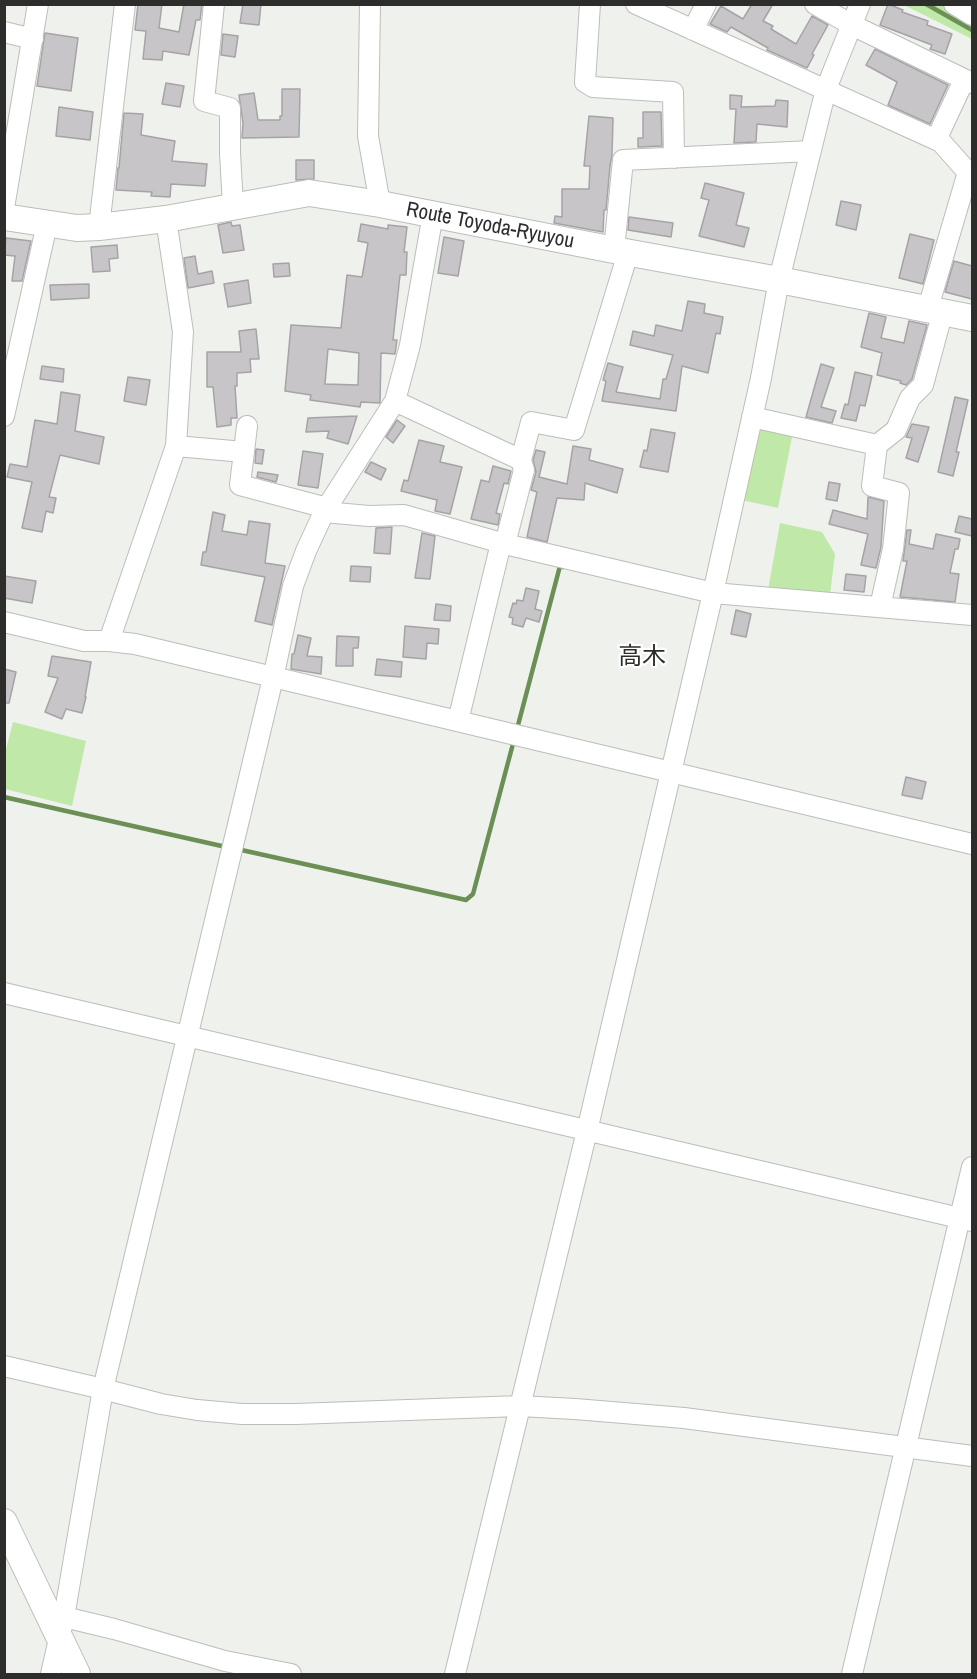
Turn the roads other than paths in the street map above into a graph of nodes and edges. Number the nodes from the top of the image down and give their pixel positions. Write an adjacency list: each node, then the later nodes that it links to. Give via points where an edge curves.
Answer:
1 (38, 4): 15 (street)
2 (125, 4): 29 (street)
3 (214, 4): 23 (street, via 204,101 230,108)
4 (370, 4): 22 (street, via 368,136)
5 (590, 4): 20 (street, via 585,82 593,87 673,92)
6 (636, 4): 13 (street)
7 (706, 4): 13 (street)
8 (815, 4): 12 (street)
9 (860, 4): 12 (street)
10 (954, 4): 11 (street)
11 (972, 15)
12 (852, 25): 16 (street); 17 (street)
13 (693, 30): 17 (street)
14 (4, 32): 15 (street)
15 (33, 39): 24 (street)
16 (968, 81): 18 (street)
17 (826, 89): 18 (street); 19 (street)
18 (936, 140): 21 (street)
19 (811, 151): 20 (street); 31 (street)
20 (674, 158): 30 (street, via 622,160)
21 (970, 174): 32 (street)
22 (380, 204): 23 (main road, Route Toyoda-Ryuyou, via 309,193); 25 (main road, Route Toyoda-Ryuyou)
23 (233, 206): 27 (main road, Route Toyoda-Ryuyou)
24 (4, 208)
25 (434, 214): 30 (main road, Route Toyoda-Ryuyou); 34 (street, via 410,345)
26 (4, 217): 28 (main road, Route Toyoda-Ryuyou)
27 (166, 219): 29 (main road, Route Toyoda-Ryuyou); 39 (street, via 183,332)
28 (47, 224): 29 (main road, Route Toyoda-Ryuyou); 35 (street)
29 (99, 227)
30 (621, 252): 31 (main road, Route Toyoda-Ryuyou); 41 (street, via 574,430 531,422)
31 (779, 280): 32 (main road, Route Toyoda-Ryuyou); 36 (street)
32 (935, 310): 33 (main road, Route Toyoda-Ryuyou); 38 (street, via 922,385 910,398 896,430)
33 (972, 318)
34 (395, 400): 41 (street); 42 (street)
35 (4, 416)
36 (752, 417): 38 (street); 44 (street)
37 (247, 426): 40 (street)
38 (877, 445): 45 (street, via 872,486 900,493)
39 (176, 446): 40 (street); 48 (street)
40 (244, 452): 42 (street, via 240,485)
41 (521, 460): 43 (street, via 524,470)
42 (326, 510): 43 (street, via 369,516 404,515); 49 (street, via 293,586)
43 (503, 543): 44 (street); 50 (street)
44 (713, 593): 45 (street); 51 (street)
45 (880, 607): 46 (street)
46 (972, 615)
47 (4, 622): 48 (street, via 84,641)
48 (109, 641): 49 (street)
49 (273, 678): 50 (street); 54 (street)
50 (458, 721): 51 (street)
51 (670, 772): 52 (street); 55 (street)
52 (972, 844)
53 (4, 993): 54 (street)
54 (187, 1036): 55 (street); 59 (street)
55 (587, 1131): 57 (street); 60 (street)
56 (972, 1167): 57 (street)
57 (966, 1220): 61 (street)
58 (4, 1366): 59 (street)
59 (103, 1389): 60 (street, via 161,1404 242,1414); 64 (street)
60 (520, 1406): 61 (street, via 684,1418); 68 (street)
61 (907, 1447): 62 (street); 69 (street)
62 (972, 1456)
63 (4, 1522): 64 (main road)
64 (62, 1627): 65 (street); 66 (main road); 67 (street)
65 (51, 1674)
66 (77, 1674)
67 (291, 1674)
68 (455, 1674)
69 (852, 1674)

